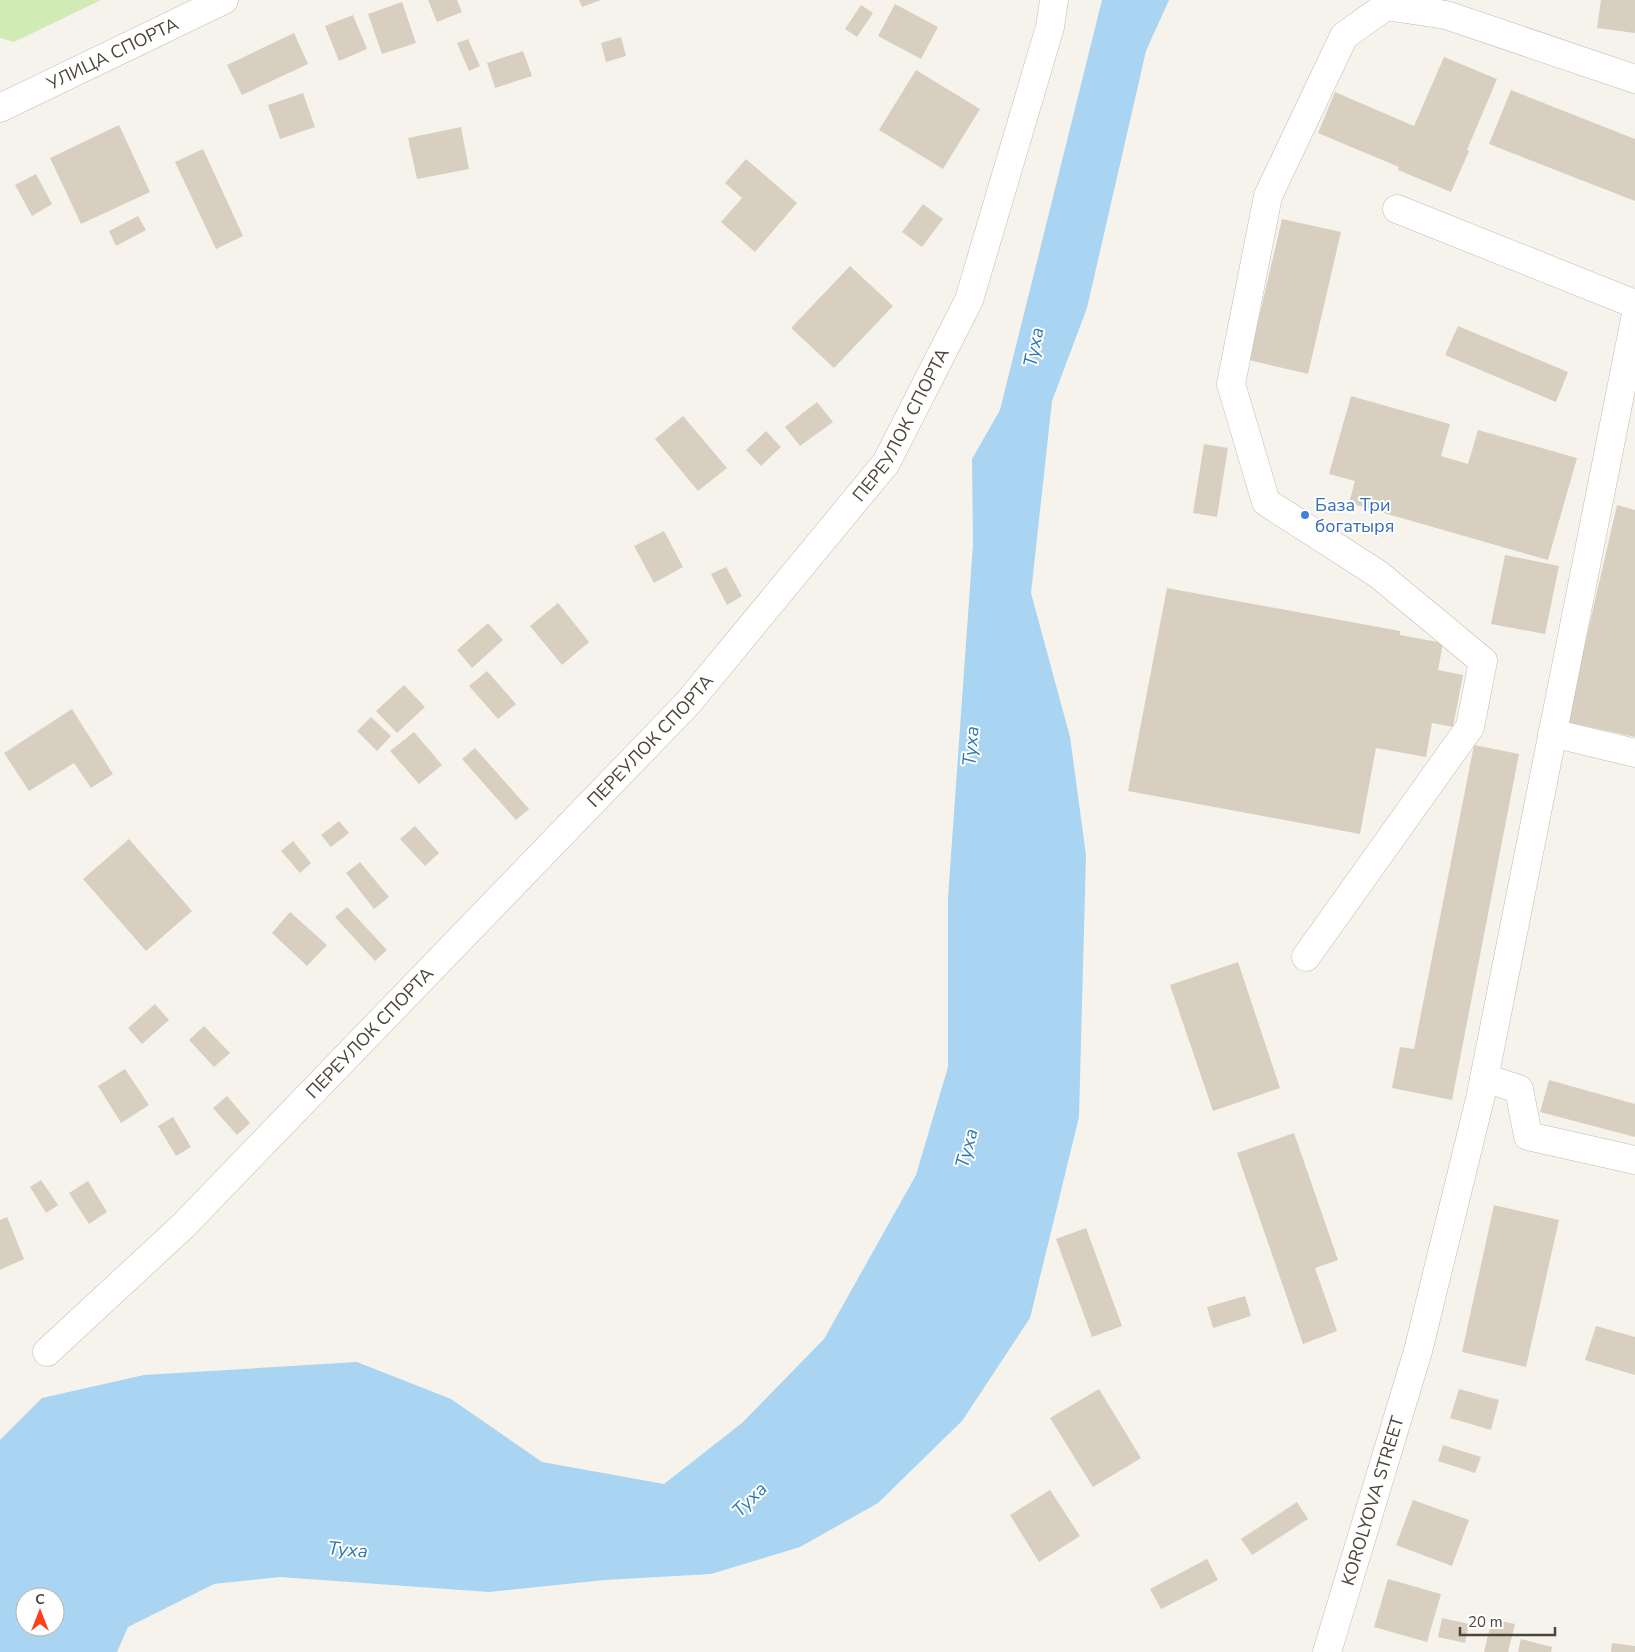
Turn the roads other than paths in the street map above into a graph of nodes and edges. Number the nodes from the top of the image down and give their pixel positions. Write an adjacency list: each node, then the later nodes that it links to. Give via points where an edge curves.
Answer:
1 (224, 0): 4 (street, УЛИЦА СПОРТА)
2 (1054, 0): 13 (street, ПЕРЕУЛОК СПОРТА, via 1050,27 969,300 886,463 688,703 183,1226)
3 (1635, 79): 10 (street, via 1446,15 1386,6 1344,36 1268,196 1231,384 1266,502 1378,574 1483,661 1470,727)
4 (0, 108)
5 (1397, 209): 6 (street)
6 (1635, 304)
7 (1635, 319): 8 (street, KOROLYOVA STREET)
8 (1552, 733): 9 (street); 11 (street, KOROLYOVA STREET)
9 (1635, 753)
10 (1306, 957)
11 (1484, 1078): 12 (street, via 1519,1090 1528,1136); 14 (street, KOROLYOVA STREET, via 1418,1351)
12 (1635, 1160)
13 (47, 1352)
14 (1327, 1652)

